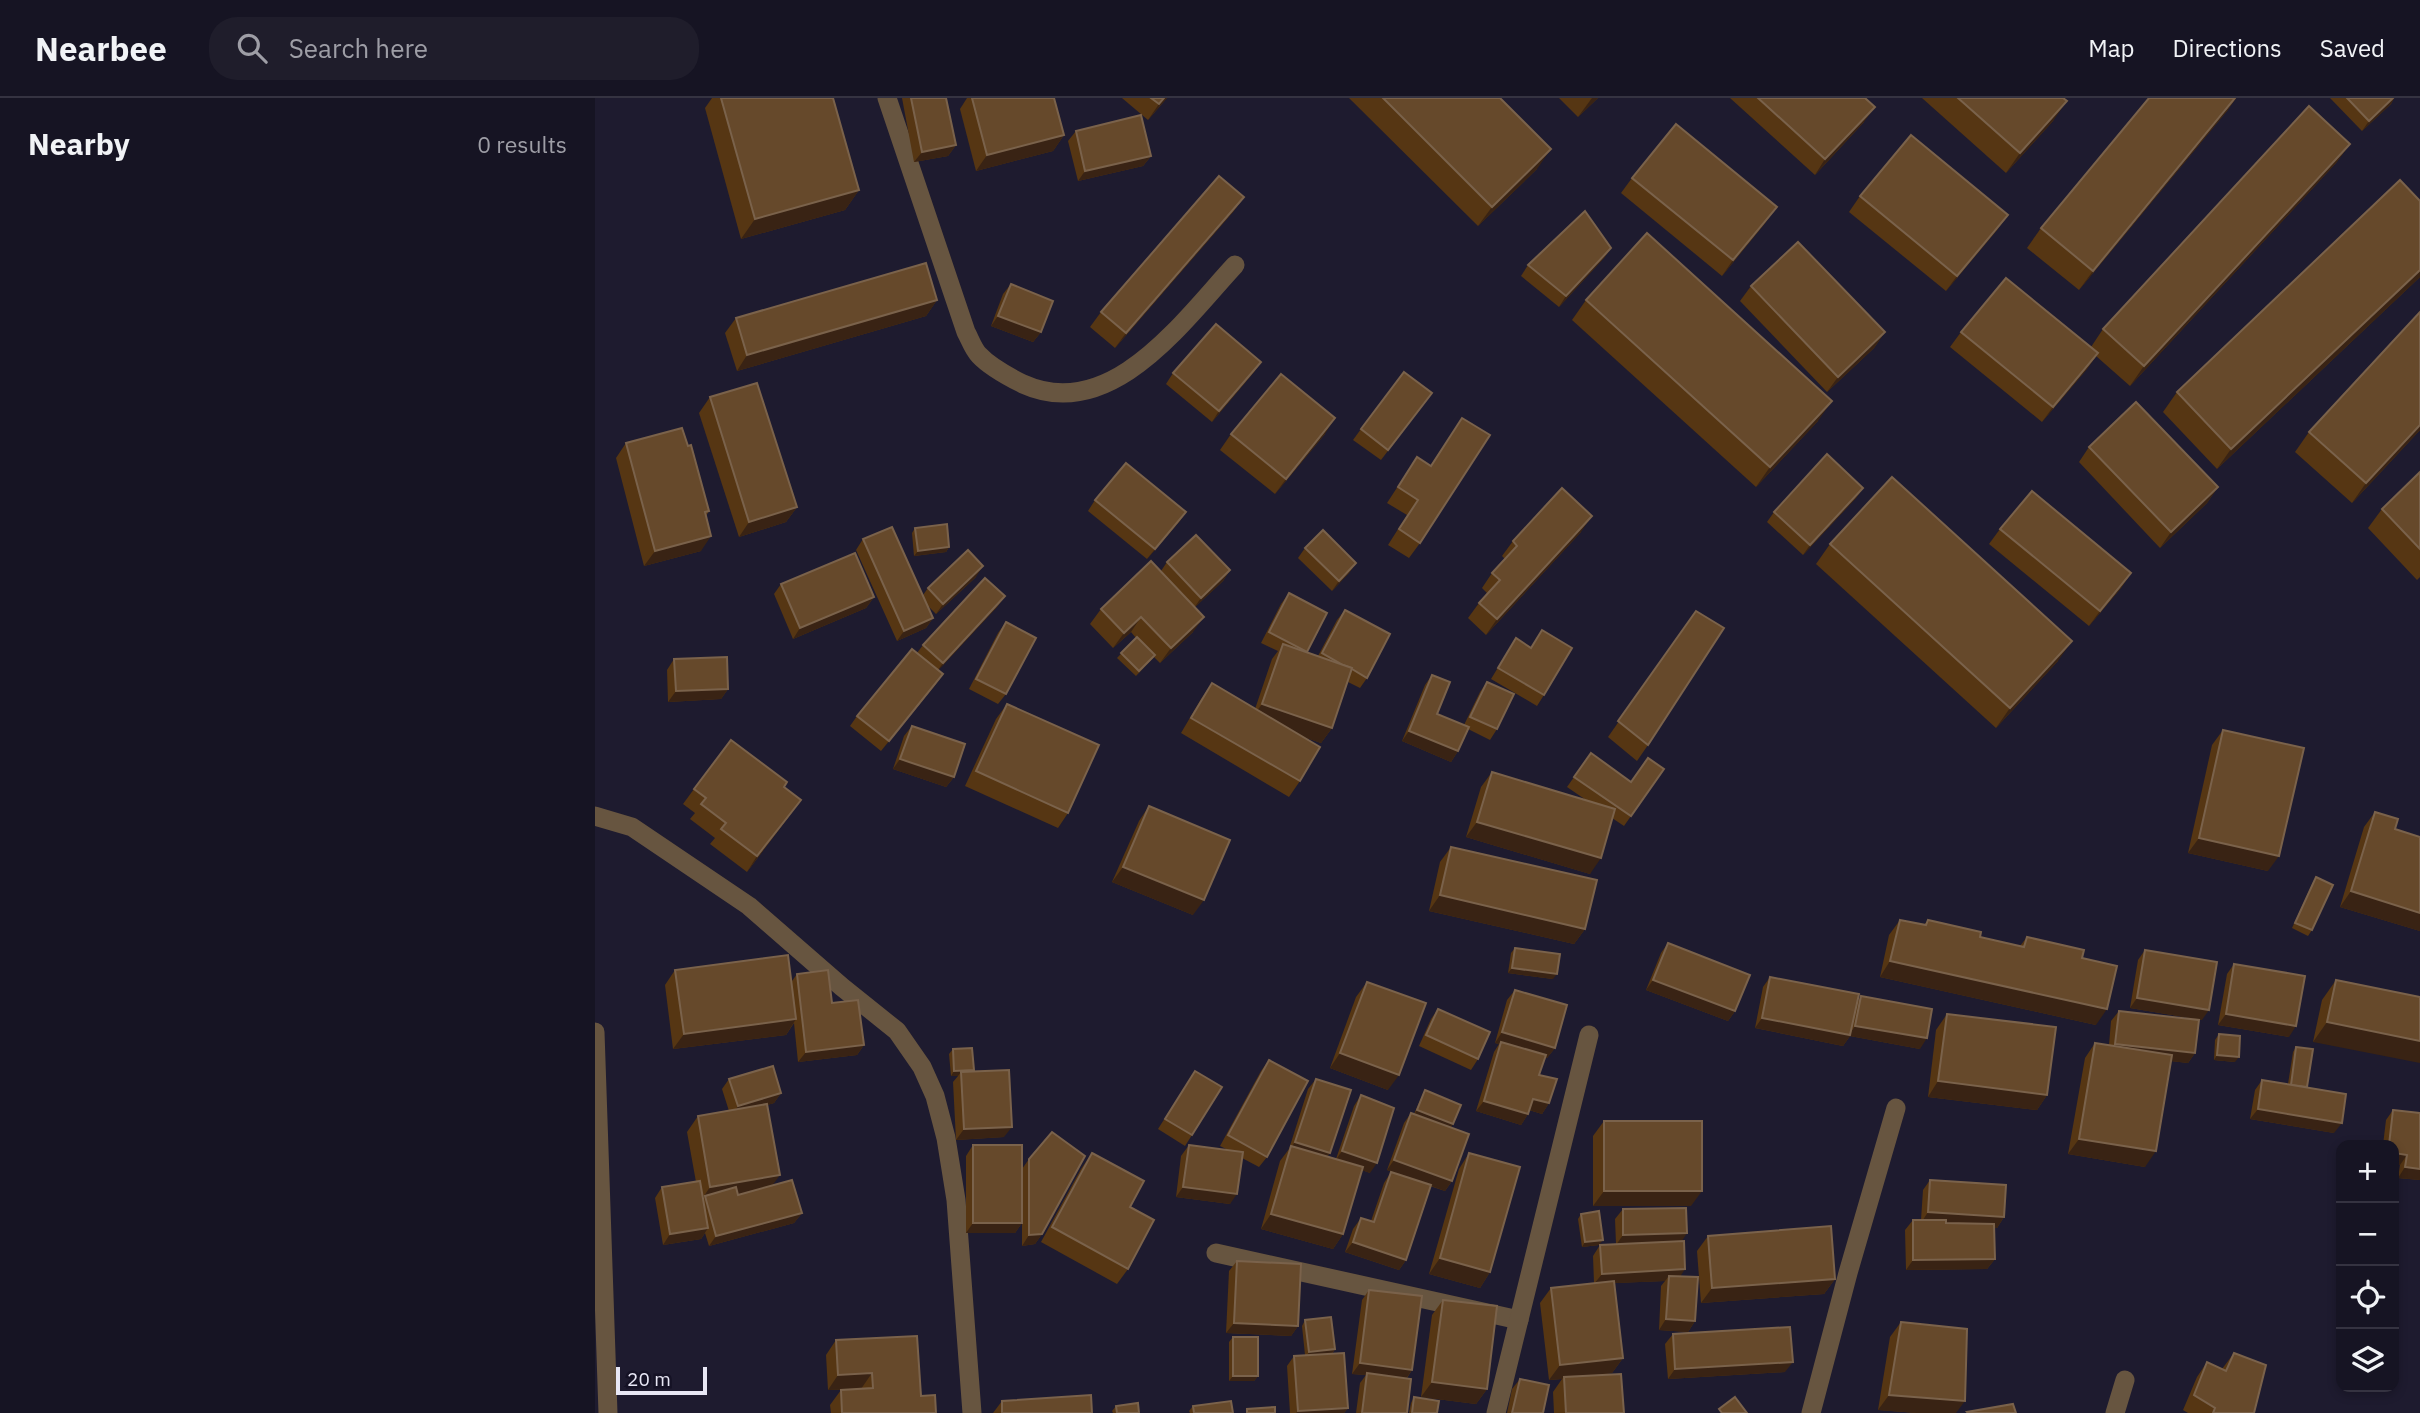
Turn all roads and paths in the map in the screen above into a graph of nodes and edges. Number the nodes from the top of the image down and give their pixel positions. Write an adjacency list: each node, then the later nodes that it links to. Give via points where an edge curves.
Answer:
1 (887, 98): 2 (street, via 966,331 978,354 1018,381 1060,393 1109,384 1151,354)
2 (1235, 265)
3 (595, 816): 11 (street, via 632,827 749,906 897,1031 922,1067 938,1107 956,1200)
4 (595, 1032): 10 (street)
5 (1589, 1035): 8 (street)
6 (1896, 1108): 13 (street)
7 (1216, 1253): 8 (street)
8 (1519, 1320): 12 (street)
9 (2125, 1380): 14 (street)
10 (608, 1413)
11 (972, 1413)
12 (1496, 1413)
13 (1811, 1413)
14 (2115, 1413)

